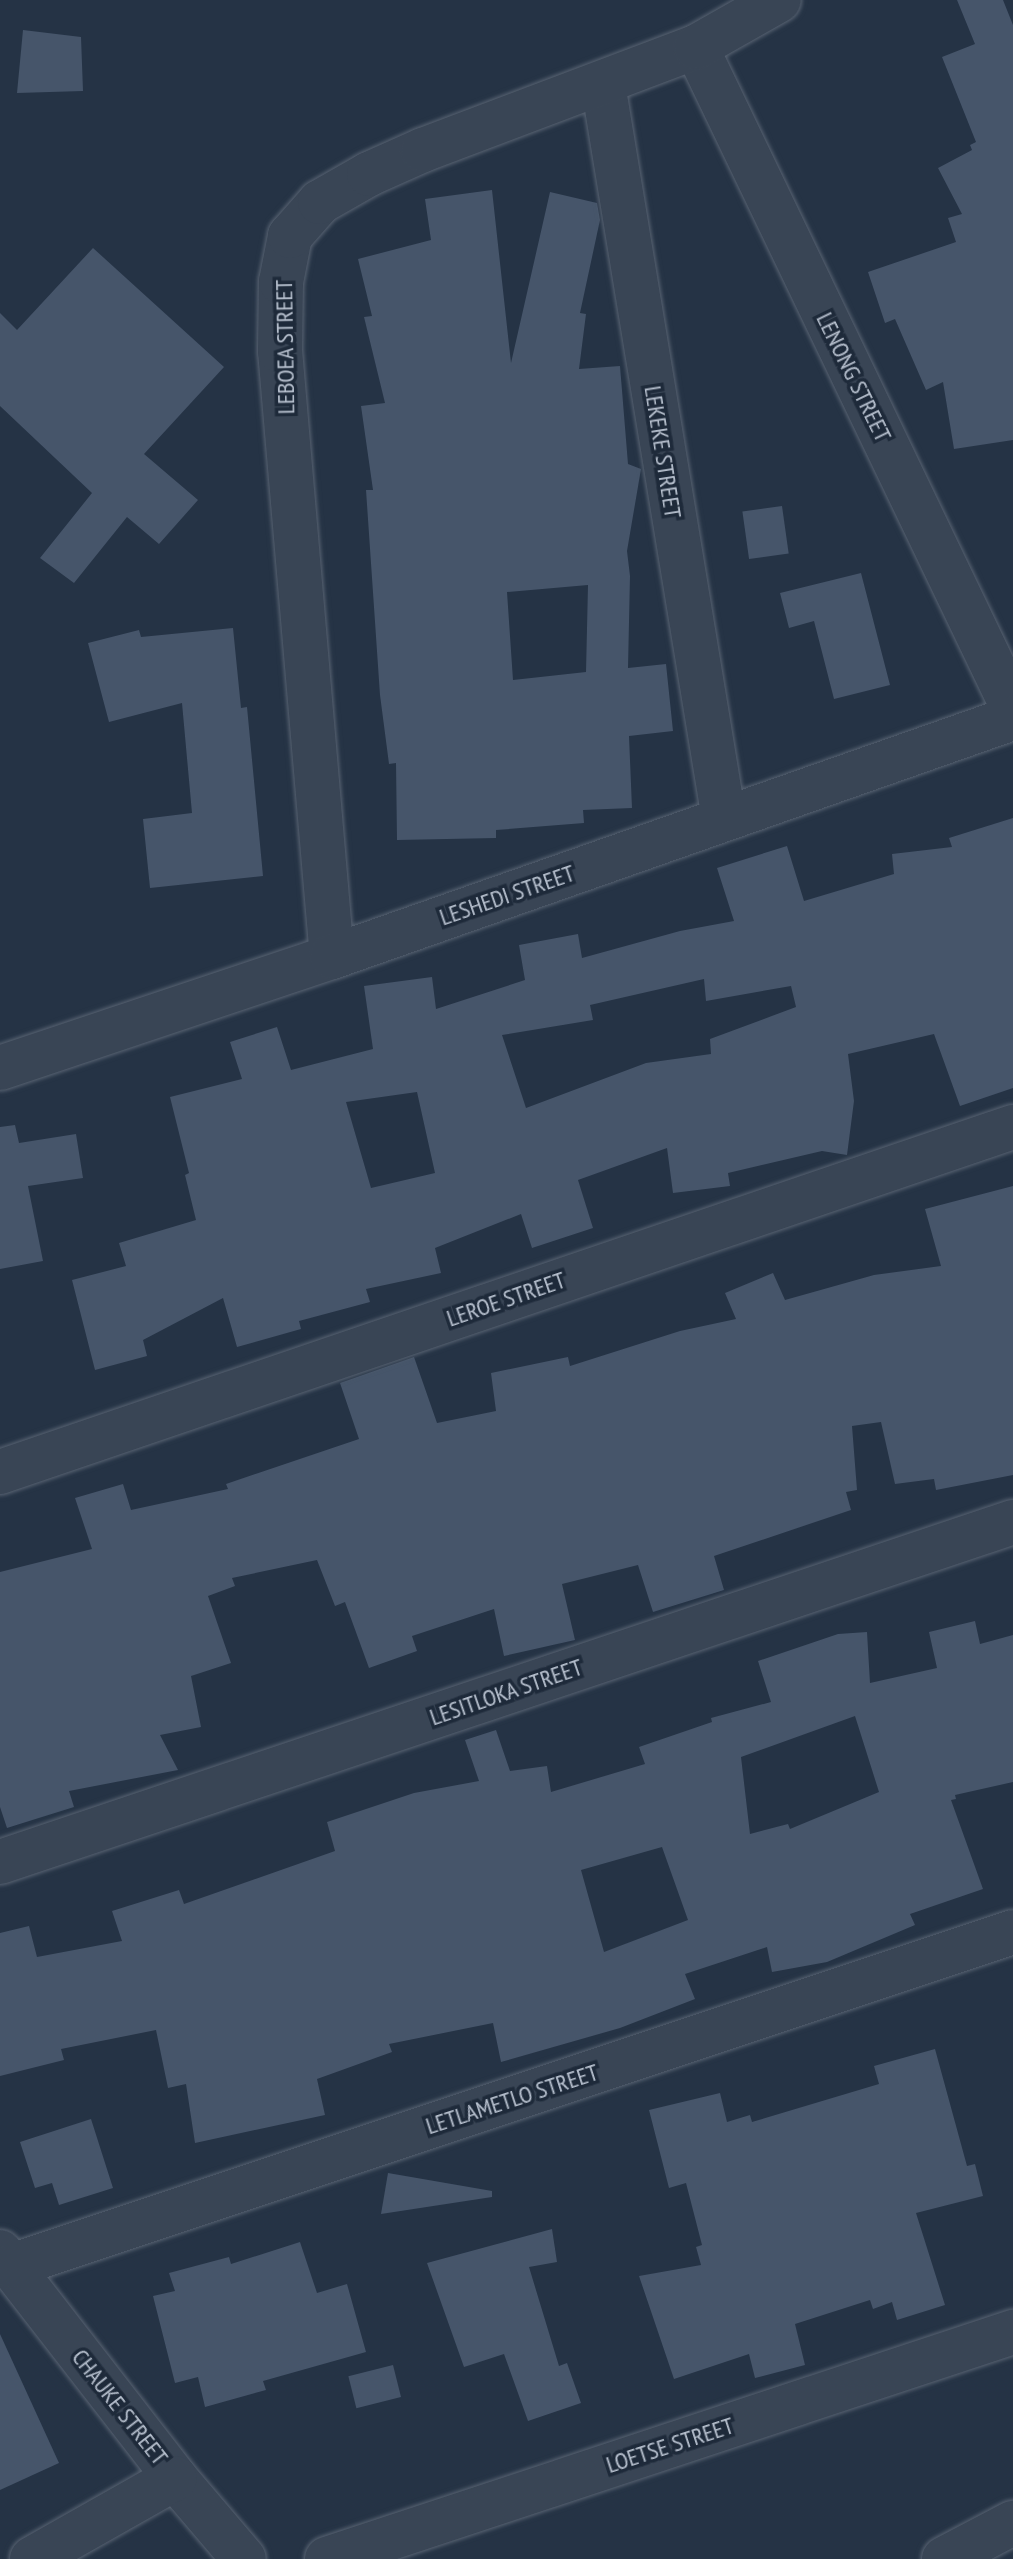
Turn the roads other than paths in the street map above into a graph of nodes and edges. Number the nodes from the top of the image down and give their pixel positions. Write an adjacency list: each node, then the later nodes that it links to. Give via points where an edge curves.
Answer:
1 (779, 0): 2 (street, LEBOEA STREET)
2 (696, 47): 3 (street, LEBOEA STREET); 4 (street, LENONG STREET)
3 (603, 84): 6 (street, LEKEKE STREET); 7 (street, LEBOEA STREET, via 369,174 320,202 290,236 281,282 280,351)
4 (1013, 708)
5 (1013, 718): 6 (street, LESHEDI STREET)
6 (724, 819): 7 (street, LESHEDI STREET)
7 (332, 957): 8 (street, LESHEDI STREET)
8 (0, 1068)
9 (1013, 1127): 10 (street, LEROE STREET)
10 (0, 1472)
11 (1013, 1522): 12 (street, LESITLOKA STREET)
12 (0, 1862)
13 (1013, 1932): 14 (street, LETLAMETLO STREET)
14 (6, 2259): 16 (street, CHAUKE STREET)
15 (1013, 2332): 20 (street, LOETSE STREET)
16 (175, 2478): 18 (street); 19 (street, CHAUKE STREET)
17 (1013, 2523): 21 (street)
18 (32, 2559)
19 (244, 2559)
20 (327, 2559)
21 (944, 2559)

